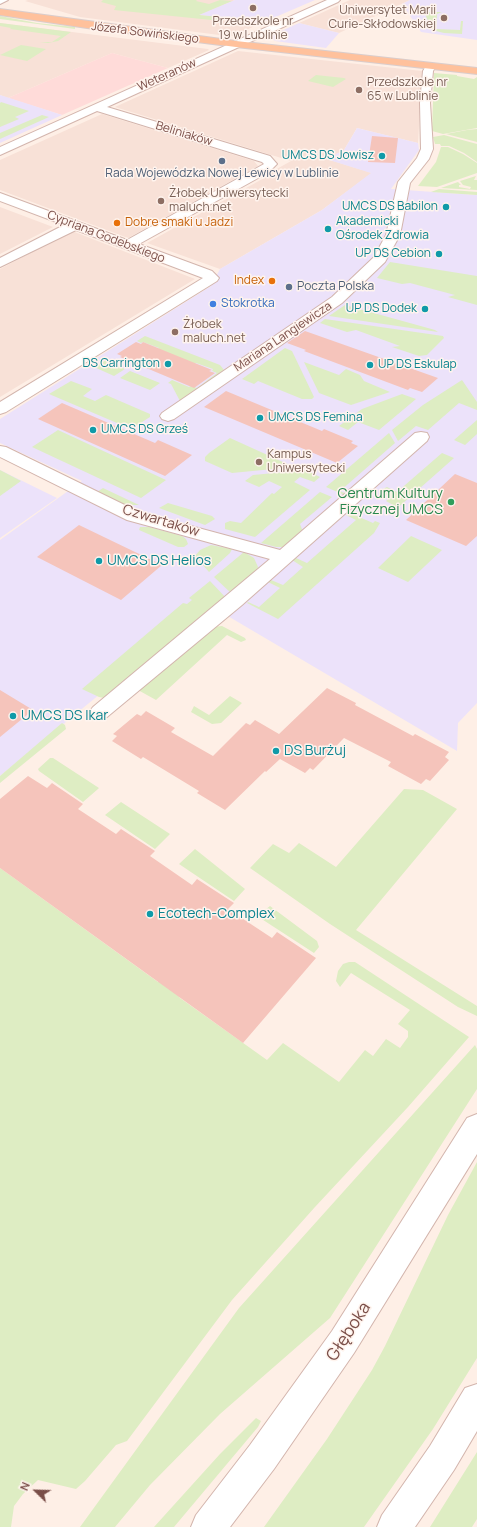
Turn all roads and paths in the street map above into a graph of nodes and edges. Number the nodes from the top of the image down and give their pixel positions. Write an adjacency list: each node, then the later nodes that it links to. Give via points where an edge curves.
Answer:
1 (335, 0): 5 (street, Weteranów)
2 (0, 6): 4 (main road, Józefa Sowińskiego)
3 (0, 12): 4 (main road, Józefa Sowińskiego)
4 (28, 16): 5 (main road, Józefa Sowińskiego)
5 (236, 44): 6 (main road, Józefa Sowińskiego); 8 (street, Weteranów)
6 (431, 66): 7 (main road, Józefa Sowińskiego); 15 (street, Mariana Langiewicza, via 428,71 425,103 426,149 423,159 404,182 393,235 380,259 337,300)
7 (477, 71)
8 (95, 108): 9 (street, Weteranów); 12 (street, Beliniaków, via 266,159 271,164)
9 (0, 150)
10 (0, 197): 11 (street, Cypriana Godebskiego)
11 (75, 225): 12 (street, Cypriana Godebskiego); 13 (street)
12 (127, 245): 14 (street, Cypriana Godebskiego, via 212,278)
13 (0, 263)
14 (0, 409)
15 (168, 416)
16 (421, 437): 18 (street)
17 (0, 451): 18 (street, Czwartaków, via 133,516)
18 (283, 557): 19 (street)
19 (100, 712)
20 (477, 1128): 22 (street, Głęboka, via 344,1342)
21 (477, 1400): 23 (street, via 442,1458)
22 (208, 1527)
23 (394, 1527)

